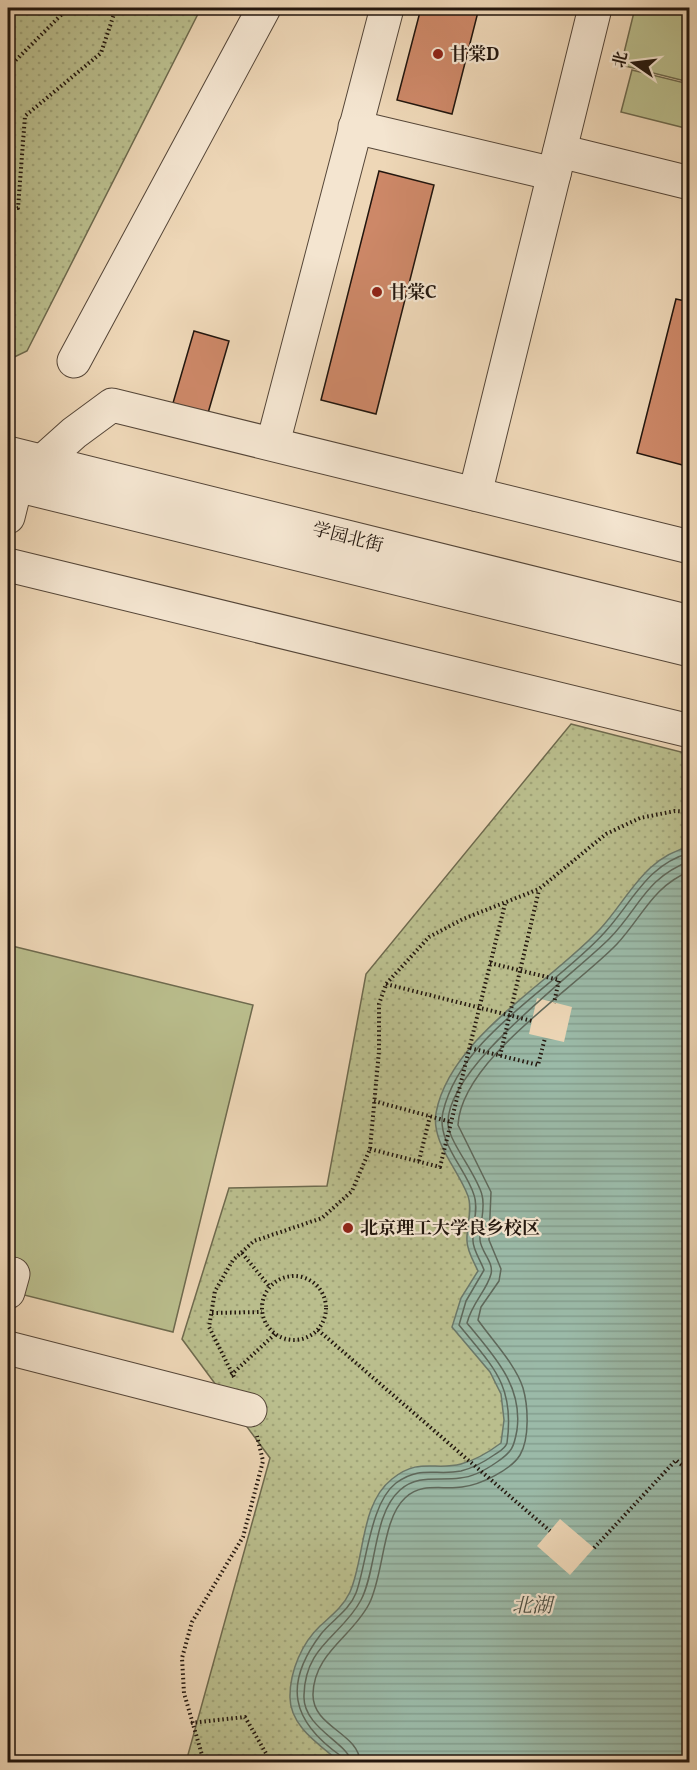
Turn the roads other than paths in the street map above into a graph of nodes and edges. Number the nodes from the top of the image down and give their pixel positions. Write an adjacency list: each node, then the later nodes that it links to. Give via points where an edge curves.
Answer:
1 (264, 8): 7 (street)
2 (387, 8): 4 (street)
3 (595, 8): 5 (street)
4 (355, 127): 5 (street); 8 (street)
5 (557, 163): 6 (street); 12 (street)
6 (690, 183)
7 (74, 361)
8 (273, 443): 10 (street, via 112,405); 12 (street)
9 (8, 453): 10 (street, 学园北街)
10 (42, 461): 11 (street); 16 (street, 学园北街)
11 (12, 484): 13 (street); 17 (street, 学园北街)
12 (475, 494): 14 (street)
13 (8, 517)
14 (690, 547)
15 (8, 565): 18 (street)
16 (690, 622)
17 (690, 650)
18 (690, 731)
19 (8, 1348): 20 (street)
20 (250, 1410)

